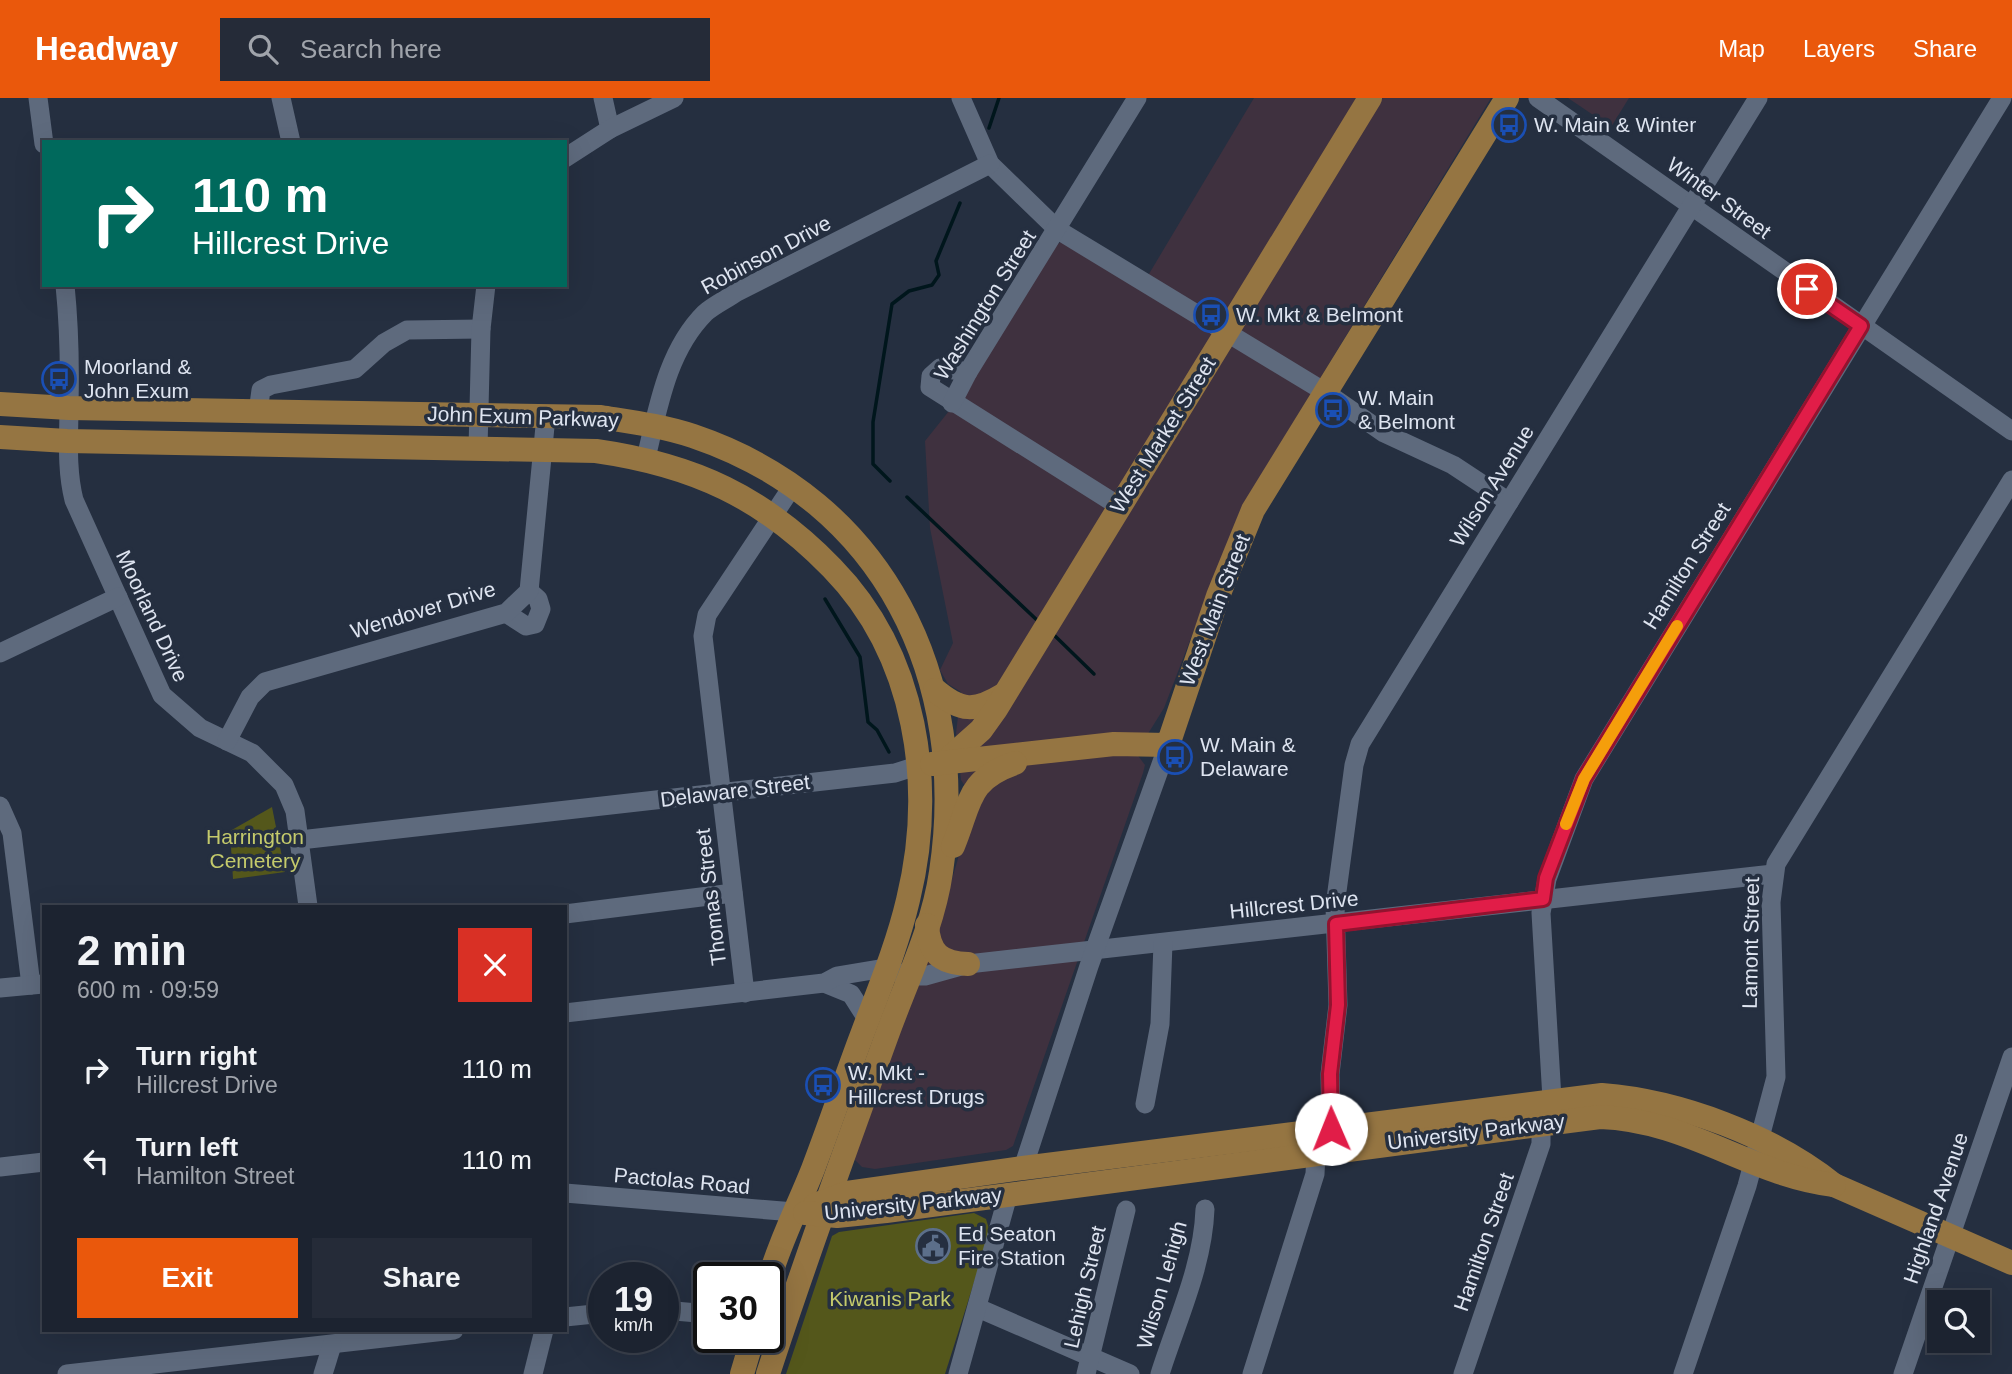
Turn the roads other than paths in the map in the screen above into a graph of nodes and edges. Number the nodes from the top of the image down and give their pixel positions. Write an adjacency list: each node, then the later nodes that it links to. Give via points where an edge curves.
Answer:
1 (38, 98): 13 (street)
2 (281, 98): 14 (street)
3 (603, 98): 12 (street)
4 (674, 98): 12 (street)
5 (961, 98): 16 (street)
6 (1137, 98): 18 (street, Washington Street)
7 (1370, 98): 23 (main road, West Market Street)
8 (1507, 98): 25 (main road, West Main Street)
9 (1538, 98): 17 (street, Winter Street)
10 (1759, 98): 17 (street, Wilson Avenue)
11 (2002, 98): 21 (street, Hamilton Street)
12 (610, 129): 15 (street)
13 (43, 140)
14 (291, 140)
15 (567, 157)
16 (990, 164): 18 (street); 32 (street, Robinson Drive, via 707,311 675,356)
17 (1691, 206): 21 (street, Winter Street); 41 (street, Wilson Avenue)
18 (1058, 230): 23 (street); 24 (street, Washington Street)
19 (65, 287): 28 (street, Moorland Drive)
20 (485, 287): 22 (street)
21 (1861, 326): 33 (street, Winter Street); 63 (street, Hamilton Street, via 1584,779 1546,878)
22 (481, 330): 29 (street, via 407,330 355,369 271,384 261,390); 30 (street)
23 (1225, 333): 25 (street); 42 (main road, West Market Street)
24 (968, 372): 26 (street, Washington Street); 26 (street, via 940,368 931,376 930,387)
25 (1325, 392): 41 (street, via 1384,433 1453,465); 52 (main road, West Main Street, via 1239,541)
26 (952, 403): 42 (street)
27 (0, 404): 28 (main road, John Exum Parkway)
28 (69, 408): 29 (main road, John Exum Parkway); 35 (street, Moorland Drive)
29 (258, 412): 30 (main road, John Exum Parkway)
30 (481, 415): 31 (main road, John Exum Parkway); 36 (street)
31 (545, 416): 32 (main road, John Exum Parkway, via 601,417); 37 (street)
32 (654, 425): 38 (street, Robinson Drive); 40 (main road, John Exum Parkway, via 725,449)
33 (2012, 431)
34 (0, 437): 35 (main road, John Exum Parkway)
35 (67, 441): 36 (main road, John Exum Parkway); 45 (street, Moorland Drive, via 74,500)
36 (478, 448): 37 (main road, John Exum Parkway)
37 (544, 450): 38 (main road, John Exum Parkway); 44 (street)
38 (646, 458): 43 (main road, John Exum Parkway, via 707,478)
39 (2012, 480): 60 (street, Lamont Street)
40 (792, 487): 43 (street, Thomas Street); 48 (main road, John Exum Parkway, via 858,544 891,589 916,637)
41 (1509, 502): 66 (street, Wilson Avenue, via 1360,744)
42 (1119, 506): 49 (main road, West Market Street)
43 (772, 514): 56 (main road, John Exum Parkway, via 854,590 871,617 910,706); 57 (street, Thomas Street, via 707,615 703,636)
44 (529, 591): 46 (street, Wendover Drive); 46 (street, via 541,609 535,624 526,626)
45 (118, 597): 47 (street); 51 (street, Moorland Drive, via 162,695 200,728)
46 (506, 613): 51 (street, Wendover Drive, via 265,682 250,696)
47 (0, 653)
48 (935, 690): 49 (main road, via 955,706 968,708); 55 (main road, John Exum Parkway)
49 (1003, 695): 50 (main road, West Market Street)
50 (981, 730): 54 (main road, via 982,750); 55 (main road, West Market Street)
51 (227, 741): 59 (street, Moorland Drive, via 252,753 284,786)
52 (1168, 745): 53 (main road, Delaware Street, via 1114,744); 69 (street, West Main Street)
53 (1044, 754): 54 (main road, Delaware Street); 61 (main road, via 989,773 979,783)
54 (998, 758): 55 (main road, Delaware Street)
55 (945, 762): 56 (main road, Delaware Street); 61 (main road, John Exum Parkway, via 947,829)
56 (920, 765): 57 (street, Delaware Street, via 899,773); 71 (main road, John Exum Parkway, via 916,845)
57 (721, 793): 59 (street, Delaware Street); 62 (street, Thomas Street)
58 (0, 806): 73 (street, via 12,833)
59 (300, 840): 64 (street, Moorland Drive)
60 (1773, 874): 63 (street, Hillcrest Drive); 83 (street, Lamont Street, via 1776,1077)
61 (941, 876): 67 (main road, John Exum Parkway)
62 (733, 893): 65 (street); 75 (street, Thomas Street)
63 (1543, 899): 66 (street, Hillcrest Drive); 79 (street, Hamilton Street)
64 (308, 905)
65 (567, 914)
66 (1336, 924): 68 (street, Hillcrest Drive); 82 (street, Wilson Avenue, via 1338,1005 1330,1074)
67 (927, 925): 70 (main road, via 928,941 939,956 950,963); 71 (main road)
68 (1163, 943): 69 (street, Hillcrest Drive); 80 (street, via 1160,1024)
69 (1094, 951): 70 (street, Hillcrest Drive); 87 (street, West Main Street)
70 (968, 964): 71 (street, Hillcrest Drive, via 925,976)
71 (896, 972): 72 (street, Hillcrest Drive, via 837,976); 77 (main road); 90 (main road)
72 (824, 983): 75 (street, Hillcrest Drive); 77 (street, via 850,994)
73 (38, 984): 74 (street)
74 (0, 988)
75 (745, 993): 76 (street, Hillcrest Drive)
76 (567, 1013)
77 (867, 1019): 93 (main road)
78 (2012, 1057): 94 (street, Highland Avenue)
79 (1552, 1099): 82 (main road, University Parkway); 83 (main road, University Parkway, via 1602,1095 1661,1102 1689,1110)
80 (1145, 1104)
81 (1541, 1123): 83 (main road, University Parkway, via 1600,1117 1646,1122); 84 (main road, University Parkway); 117 (street, Hamilton Street, via 1541,1144)
82 (1331, 1129): 87 (main road, University Parkway)
83 (1756, 1152): 94 (main road, University Parkway, via 1811,1166 1834,1185); 118 (street, Lamont Street)
84 (1316, 1153): 89 (main road, University Parkway); 116 (street, via 1315,1174)
85 (42, 1162): 86 (street)
86 (0, 1167)
87 (1023, 1168): 90 (main road, University Parkway, via 847,1193)
88 (567, 1194): 93 (street, Pactolas Road)
89 (1007, 1195): 90 (main road, University Parkway, via 861,1214); 98 (street)
90 (822, 1208): 93 (main road, University Parkway); 97 (main road)
91 (1205, 1209): 115 (street, Wilson Lehigh, via 1184,1306)
92 (1126, 1210): 106 (street, Lehigh Street)
93 (794, 1212): 95 (main road)
94 (1951, 1237): 96 (main road, University Parkway); 119 (street, Highland Avenue)
95 (776, 1262)
96 (2012, 1263)
97 (784, 1303)
98 (978, 1308): 106 (street); 113 (street)
99 (588, 1315): 100 (street)
100 (567, 1317)
101 (438, 1332): 103 (street)
102 (544, 1332): 110 (street)
103 (332, 1345): 107 (street); 109 (street)
104 (748, 1353): 111 (main road)
105 (771, 1353): 112 (main road)
106 (1089, 1366): 114 (street)
107 (120, 1371): 108 (street)
108 (67, 1374)
109 (323, 1374)
110 (533, 1374)
111 (742, 1374)
112 (768, 1374)
113 (958, 1374)
114 (1130, 1374)
115 (1160, 1374)
116 (1251, 1374)
117 (1463, 1374)
118 (1683, 1374)
119 (1903, 1374)

